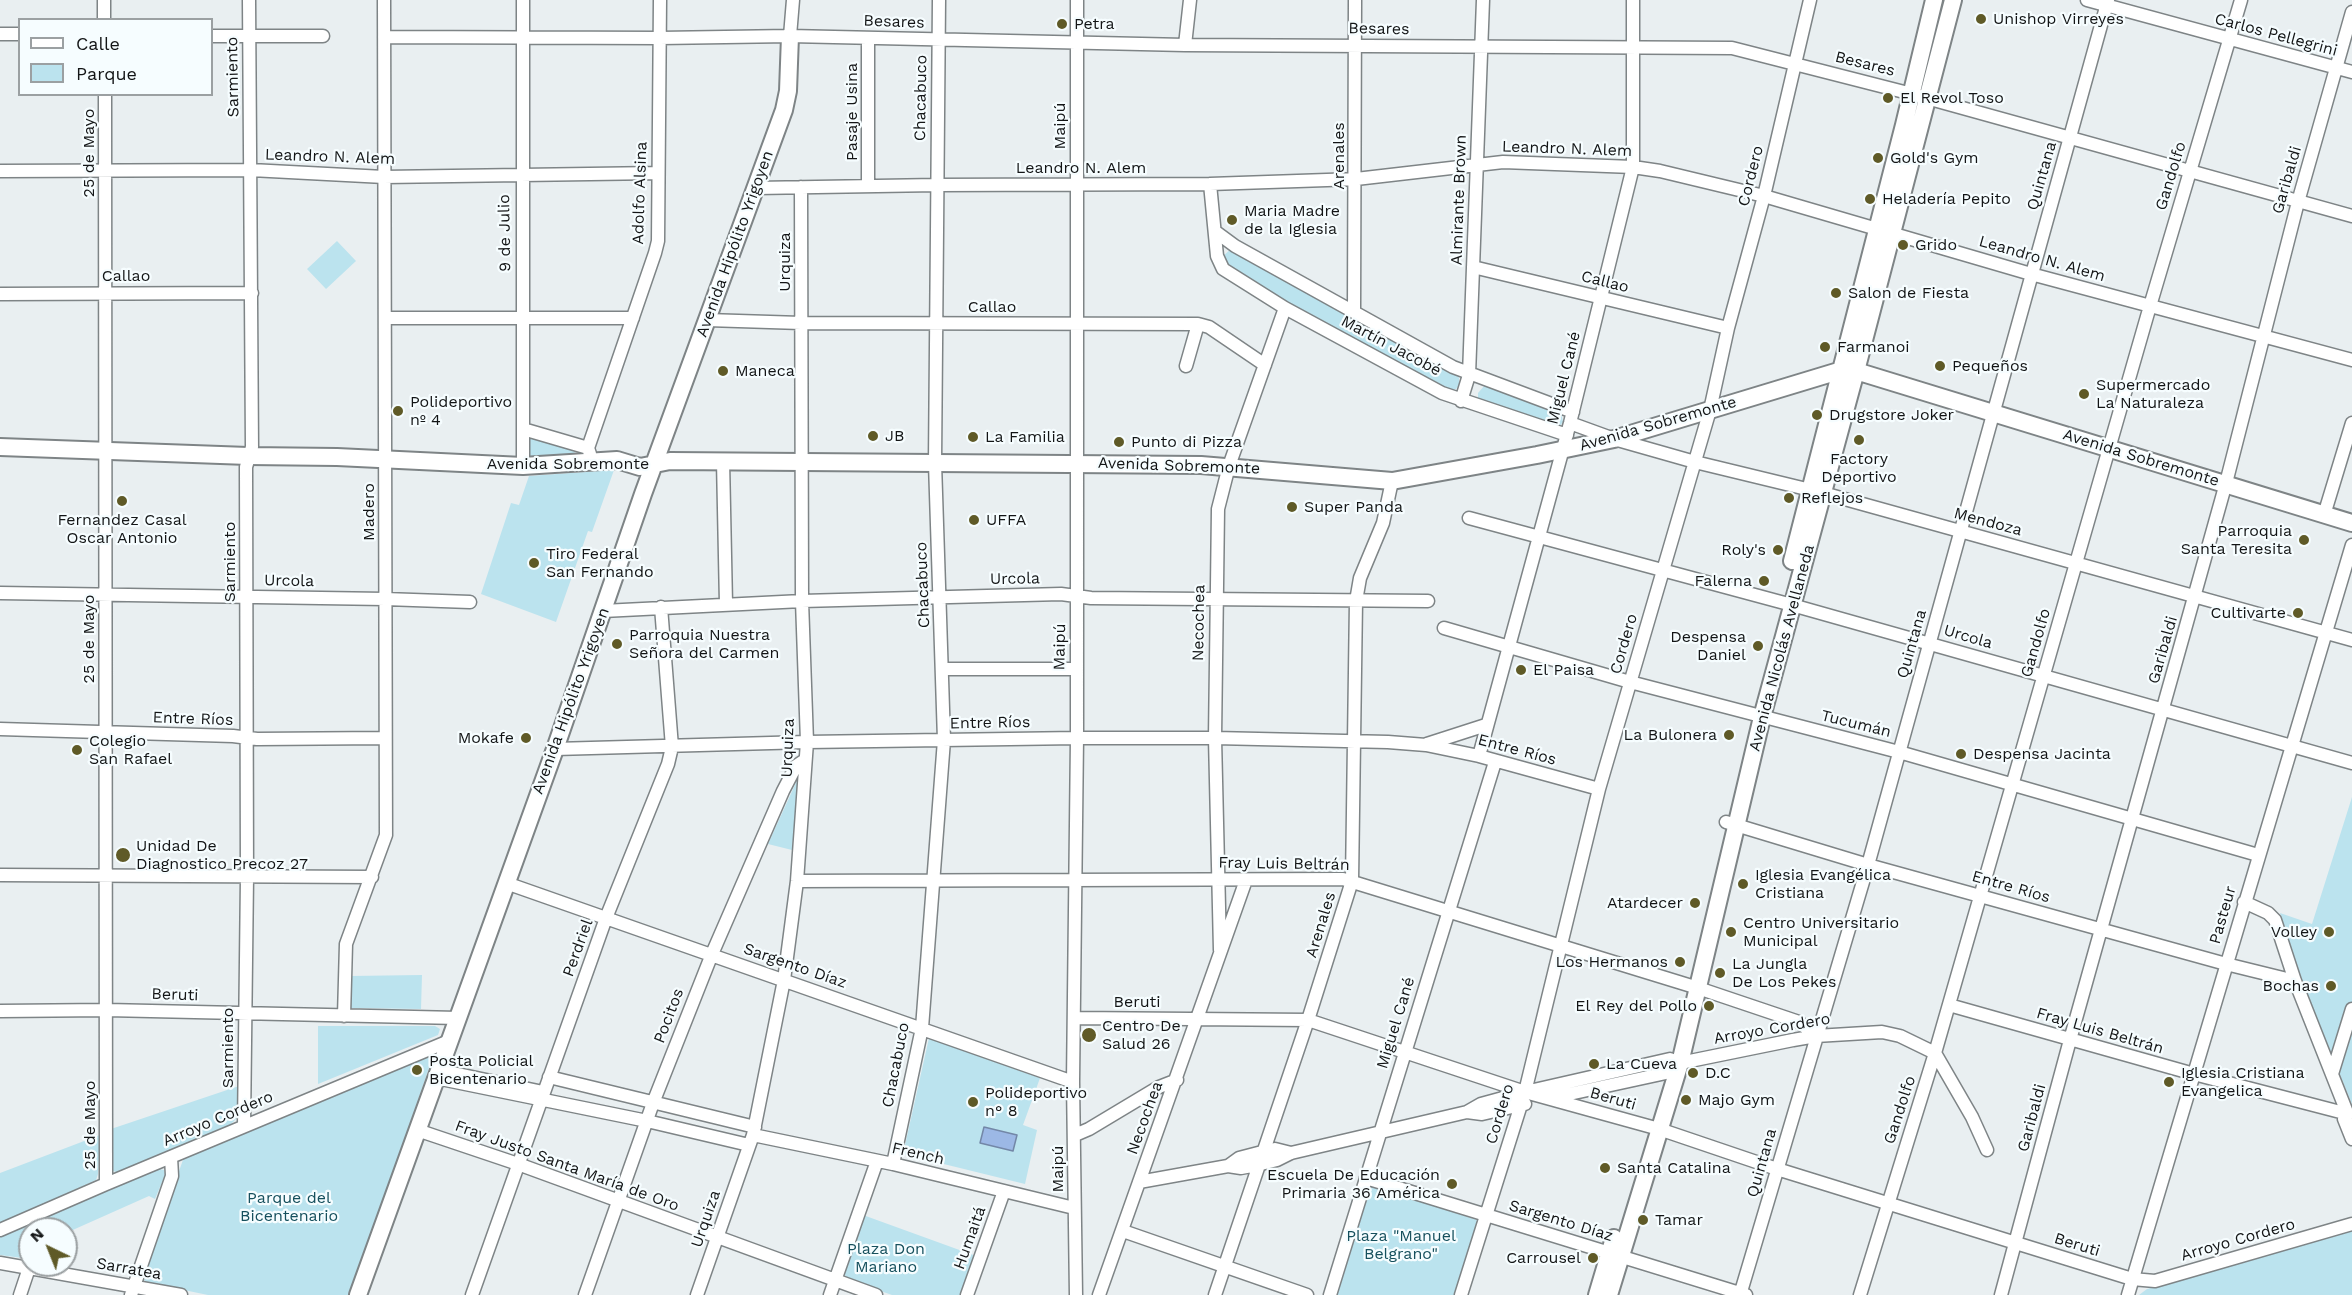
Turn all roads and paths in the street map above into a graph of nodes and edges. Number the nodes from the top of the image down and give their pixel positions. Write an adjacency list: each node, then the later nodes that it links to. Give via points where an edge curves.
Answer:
1 (104, 0): 20 (street)
2 (249, 0): 24 (street, Sarmiento)
3 (384, 0): 27 (street, Madero)
4 (523, 0): 28 (street, 9 de Julio)
5 (660, 0): 29 (street, Adolfo Alsina)
6 (793, 0): 26 (street, Avenida Hipólito Yrigoyen)
7 (939, 0): 31 (street, Chacabuco)
8 (1077, 0): 33 (street, Maipú)
9 (1190, 0): 34 (street)
10 (1355, 0): 35 (street, Arenales)
11 (1483, 0): 36 (street, Almirante Brown)
12 (1633, 0): 37 (street, Miguel Cané)
13 (1810, 0): 38 (street, Cordero)
14 (1934, 0): 42 (main road, Avenida Nicolás Avellaneda)
15 (1953, 0): 42 (main road, Avenida Nicolás Avellaneda)
16 (2087, 0): 18 (street, Carlos Pellegrini)
17 (2241, 0): 32 (street, Gandolfo)
18 (2107, 3): 32 (street, Carlos Pellegrini); 43 (street, Quintana)
19 (2352, 12): 39 (street, Garibaldi)
20 (104, 18)
21 (0, 34): 22 (street)
22 (18, 34)
23 (213, 36): 24 (street)
24 (250, 36): 25 (street); 46 (street, Sarmiento)
25 (323, 36)
26 (790, 36): 29 (street, Besares); 30 (street, Besares); 58 (main road, Avenida Hipólito Yrigoyen, via 788,91)
27 (384, 37): 28 (street, Besares); 52 (street, Madero)
28 (523, 37): 29 (street, Besares); 51 (street, 9 de Julio)
29 (660, 38): 50 (street, Adolfo Alsina)
30 (868, 38): 31 (street, Besares); 57 (street, Pasaje Usina)
31 (938, 40): 33 (street, Besares); 55 (street, Chacabuco)
32 (2229, 40): 39 (street, Carlos Pellegrini); 49 (street, Gandolfo)
33 (1077, 42): 34 (street, Besares); 56 (street, Maipú)
34 (1185, 45): 35 (street, Besares)
35 (1355, 45): 36 (street, Besares); 53 (street, Arenales)
36 (1482, 47): 37 (street, Besares); 44 (street, Almirante Brown)
37 (1632, 48): 38 (street, Besares, via 1732,48); 45 (street, Miguel Cané)
38 (1796, 63): 42 (street, Besares); 60 (street, Cordero)
39 (2337, 68): 40 (street, Carlos Pellegrini); 61 (street, Garibaldi)
40 (2352, 72)
41 (105, 96): 48 (street, 25 de Mayo)
42 (1920, 96): 43 (street, Besares); 63 (main road, Avenida Nicolás Avellaneda)
43 (2070, 138): 49 (street, Besares); 68 (street, Quintana)
44 (1478, 163): 45 (street, Leandro N. Alem); 53 (street, Leandro N. Alem); 67 (street, Almirante Brown)
45 (1633, 167): 60 (street, Leandro N. Alem); 72 (street, Miguel Cané)
46 (251, 170): 48 (street, Leandro N. Alem); 52 (street, Leandro N. Alem); 71 (street, Sarmiento)
47 (0, 171): 48 (street, Leandro N. Alem)
48 (106, 171): 69 (street, 25 de Mayo)
49 (2190, 172): 61 (street, Besares); 73 (street, Gandolfo)
50 (658, 173): 51 (street, Leandro N. Alem); 78 (street, Adolfo Alsina, via 658,241)
51 (521, 174): 52 (street, Leandro N. Alem); 76 (street, 9 de Julio)
52 (384, 177): 77 (street, Madero)
53 (1356, 179): 54 (street, Leandro N. Alem); 75 (street, Arenales)
54 (1210, 184): 56 (street, Leandro N. Alem); 64 (street)
55 (937, 185): 56 (street, Leandro N. Alem); 57 (street, Leandro N. Alem); 81 (street, Chacabuco)
56 (1077, 185): 82 (street, Maipú)
57 (868, 186): 59 (street, Leandro N. Alem)
58 (756, 188): 59 (street, Leandro N. Alem); 79 (main road, Avenida Hipólito Yrigoyen)
59 (801, 188): 80 (street, Urquiza)
60 (1764, 196): 63 (street, Leandro N. Alem); 84 (street, Cordero)
61 (2298, 202): 62 (street, Besares); 85 (street, Garibaldi)
62 (2352, 216)
63 (1885, 231): 68 (street, Leandro N. Alem); 89 (main road, Avenida Nicolás Avellaneda)
64 (1216, 232): 65 (street); 66 (street)
65 (1235, 246): 66 (street, via 1224,248); 75 (street, Martín Jacobé)
66 (1217, 255): 74 (street, Martín Jacobé, via 1222,269)
67 (1473, 267): 72 (street, Callao); 90 (street, Almirante Brown)
68 (2031, 274): 73 (street, Leandro N. Alem); 93 (street, Quintana)
69 (105, 292): 70 (street, Callao); 71 (street, Callao); 100 (street, 25 de Mayo)
70 (0, 294)
71 (252, 294): 102 (street, Sarmiento, via 252,447)
72 (1601, 298): 84 (street, Callao); 96 (street, Miguel Cané)
73 (2150, 306): 85 (street, Leandro N. Alem); 99 (street, Gandolfo)
74 (1285, 308): 88 (street, Necochea); 91 (street, Martín Jacobé)
75 (1354, 312): 90 (street, Martín Jacobé)
76 (523, 317): 77 (street); 78 (street); 95 (street, 9 de Julio)
77 (386, 318): 103 (street, Madero)
78 (633, 318): 101 (street, Adolfo Alsina)
79 (708, 320): 80 (street, Callao); 109 (main road, Avenida Hipólito Yrigoyen)
80 (801, 322): 81 (street, Callao); 105 (street, Urquiza)
81 (937, 323): 82 (street, Callao); 107 (street, Chacabuco)
82 (1076, 323): 83 (street, Callao); 108 (street, Maipú)
83 (1198, 324): 87 (street); 88 (street, Callao, via 1209,327)
84 (1728, 328): 92 (street, Cordero)
85 (2263, 337): 86 (street, Leandro N. Alem); 113 (street, Garibaldi)
86 (2352, 360)
87 (1186, 366)
88 (1265, 366): 111 (street, Necochea)
89 (1849, 370): 92 (main road, Avenida Sobremonte); 93 (main road, Avenida Sobremonte); 114 (main road, Avenida Nicolás Avellaneda)
90 (1469, 375): 91 (street, Almirante Brown); 96 (street, Martín Jacobé)
91 (1461, 401): 96 (street, Martín Jacobé)
92 (1710, 410): 97 (main road, Avenida Sobremonte); 106 (street, Cordero)
93 (1994, 413): 99 (main road, Avenida Sobremonte); 118 (street, Quintana)
94 (2352, 423): 115 (street)
95 (523, 429): 101 (street); 110 (street, 9 de Julio)
96 (1568, 430): 97 (main road, Avenida Sobremonte); 97 (street, Mendoza); 112 (main road, Avenida Sobremonte); 119 (street, Miguel Cané)
97 (1614, 439): 106 (street, Mendoza)
98 (0, 447): 100 (main road, Avenida Sobremonte)
99 (2110, 448): 113 (main road, Avenida Sobremonte); 121 (street, Gandolfo)
100 (105, 451): 102 (main road, Avenida Sobremonte); 124 (street, 25 de Mayo)
101 (591, 455): 109 (main road, Avenida Sobremonte, via 640,467); 110 (main road, Avenida Sobremonte)
102 (248, 456): 103 (main road, Avenida Sobremonte); 125 (street, Sarmiento)
103 (385, 459): 110 (main road, Avenida Sobremonte); 129 (street, Madero)
104 (723, 461): 105 (main road, Avenida Sobremonte); 109 (main road, Avenida Sobremonte); 135 (street)
105 (801, 462): 107 (main road, Avenida Sobremonte); 130 (street, Urquiza)
106 (1695, 462): 114 (street, Mendoza); 122 (street, Cordero)
107 (935, 463): 108 (main road, Avenida Sobremonte); 126 (street, Chacabuco)
108 (1076, 463): 111 (main road, Avenida Sobremonte); 127 (street, Maipú)
109 (655, 464): 138 (main road, Avenida Hipólito Yrigoyen)
110 (523, 466)
111 (1229, 466): 112 (main road, Avenida Sobremonte); 131 (street, Necochea, via 1218,509)
112 (1392, 481): 132 (street, Arenales, via 1383,523 1360,578)
113 (2226, 483): 115 (main road, Avenida Sobremonte); 128 (street, Garibaldi)
114 (1817, 492): 118 (street, Mendoza); 136 (main road, Avenida Nicolás Avellaneda)
115 (2324, 515): 117 (main road, Avenida Sobremonte)
116 (1469, 518): 119 (street, Urcola)
117 (2352, 523)
118 (1961, 532): 121 (street, Mendoza); 142 (street, Quintana)
119 (1539, 537): 122 (street, Urcola); 143 (street, Miguel Cané)
120 (2352, 545): 140 (street, Pasteur)
121 (2077, 562): 128 (street, Mendoza); 146 (street, Gandolfo)
122 (1663, 570): 136 (street, Urcola); 147 (street, Cordero)
123 (0, 593): 124 (street, Urcola)
124 (106, 594): 125 (street, Urcola); 152 (street, 25 de Mayo)
125 (246, 597): 129 (street, Urcola); 153 (street, Sarmiento)
126 (941, 597): 127 (street, Urcola); 130 (street, Urcola); 144 (street, Chacabuco)
127 (1077, 597): 131 (street, Urcola); 145 (street, Maipú)
128 (2195, 597): 140 (street, Mendoza); 148 (street, Garibaldi)
129 (385, 599): 134 (street, Urcola); 154 (street, Madero)
130 (802, 600): 135 (street, Urcola); 159 (street, Urquiza)
131 (1216, 600): 132 (street, Urcola); 156 (street, Necochea)
132 (1356, 601): 133 (street, Urcola); 158 (street, Arenales)
133 (1428, 601)
134 (470, 602)
135 (726, 604): 137 (street, Urcola)
136 (1786, 604): 142 (street, Urcola); 149 (main road, Avenida Nicolás Avellaneda)
137 (661, 607): 138 (street, Urcola); 162 (street, Perdriel)
138 (603, 611): 163 (main road, Avenida Hipólito Yrigoyen)
139 (1444, 628): 143 (street, Tucumán)
140 (2325, 632): 141 (street, Mendoza); 160 (street, Pasteur)
141 (2352, 640)
142 (1930, 643): 146 (street, Urcola); 164 (street, Quintana)
143 (1508, 648): 147 (street, Tucumán); 150 (street, Miguel Cané)
144 (942, 669): 145 (street); 157 (street, Chacabuco)
145 (1076, 669): 155 (street, Maipú)
146 (2044, 675): 148 (street, Urcola); 169 (street, Gandolfo)
147 (1630, 682): 149 (street, Tucumán); 170 (street, Cordero)
148 (2163, 709): 160 (street, Urcola); 171 (street, Garibaldi)
149 (1757, 716): 164 (street, Tucumán); 172 (main road, Avenida Nicolás Avellaneda)
150 (1486, 725): 161 (street, Entre Ríos); 165 (street, Miguel Cané)
151 (0, 729): 152 (street, Entre Ríos)
152 (106, 734): 153 (street, Entre Ríos); 176 (street, 25 de Mayo)
153 (247, 738): 154 (street, Entre Ríos); 177 (street, Sarmiento)
154 (385, 738): 178 (street, Madero, via 386,834)
155 (1077, 738): 156 (street, Entre Ríos); 157 (street, Entre Ríos); 179 (street, Maipú)
156 (1215, 738): 158 (street, Entre Ríos); 180 (street, Necochea)
157 (944, 740): 159 (street, Entre Ríos); 183 (street, Chacabuco)
158 (1354, 741): 161 (street, Entre Ríos); 184 (street, Arenales)
159 (807, 742): 162 (street, Entre Ríos); 166 (street, Urquiza)
160 (2291, 744): 168 (street, Urcola); 173 (street, Pasteur)
161 (1426, 745): 165 (street, Entre Ríos)
162 (672, 747): 163 (street, Entre Ríos); 189 (street, Perdriel)
163 (555, 749): 185 (main road, Avenida Hipólito Yrigoyen)
164 (1899, 752): 169 (street, Tucumán); 174 (street, Quintana)
165 (1479, 756): 167 (street, Entre Ríos)
166 (805, 760): 182 (street, Urquiza); 193 (street, Pocitos, via 796,766 783,791)
167 (1494, 762): 170 (street, Entre Ríos); 188 (street, Miguel Cané)
168 (2352, 763)
169 (2013, 785): 171 (street, Tucumán); 186 (street, Gandolfo)
170 (1599, 789): 191 (street, Cordero)
171 (2133, 819): 173 (street, Tucumán); 190 (street, Garibaldi)
172 (1731, 824): 174 (street, Entre Ríos); 197 (main road, Avenida Nicolás Avellaneda)
173 (2258, 855): 187 (street, Pasteur)
174 (1868, 865): 186 (street, Entre Ríos); 209 (street, Quintana)
175 (0, 875): 176 (street)
176 (106, 876): 177 (street); 200 (street, 25 de Mayo)
177 (247, 877): 178 (street); 202 (street, Sarmiento)
178 (372, 877): 203 (street, Madero, via 346,944)
179 (1074, 879): 180 (street, Fray Luis Beltrán); 183 (street, Fray Luis Beltrán); 205 (street, Maipú)
180 (1217, 880): 181 (street, Fray Luis Beltrán); 192 (street, Necochea)
181 (1246, 880): 184 (street, Fray Luis Beltrán); 192 (street, Necochea)
182 (796, 881): 183 (street, Fray Luis Beltrán); 195 (street, Urquiza)
183 (933, 881): 208 (street, Chacabuco)
184 (1352, 881): 188 (street, Fray Luis Beltrán); 207 (street, Arenales)
185 (506, 883): 189 (street, Sargento Díaz); 204 (main road, Avenida Hipólito Yrigoyen)
186 (1981, 896): 190 (street, Entre Ríos); 198 (street, Gandolfo)
187 (2244, 902): 194 (street, Pasteur); 196 (street, via 2268,912 2276,920)
188 (1448, 912): 191 (street, Fray Luis Beltrán); 212 (street, Miguel Cané)
189 (606, 918): 193 (street, Sargento Díaz); 217 (street, Perdriel)
190 (2102, 930): 194 (street, Entre Ríos); 210 (street, Garibaldi)
191 (1559, 947): 197 (street, Fray Luis Beltrán); 221 (street, Cordero)
192 (1220, 951): 206 (street, Necochea)
193 (712, 954): 195 (street, Sargento Díaz); 224 (street, Pocitos)
194 (2226, 964): 196 (street, Entre Ríos); 216 (street, Pasteur)
195 (784, 980): 208 (street, Sargento Díaz); 234 (street, Urquiza)
196 (2291, 980): 218 (street)
197 (1693, 987): 209 (street, Fray Luis Beltrán, via 1799,1022); 214 (main road, Avenida Nicolás Avellaneda)
198 (1949, 1005): 210 (street, Fray Luis Beltrán); 213 (street, Gandolfo)
199 (2352, 1009): 218 (street)
200 (107, 1010): 201 (street, Beruti); 202 (street, Beruti); 248 (street, 25 de Mayo)
201 (0, 1011)
202 (245, 1014): 203 (street, Beruti); 229 (street, Sarmiento)
203 (344, 1016): 204 (street, Beruti)
204 (458, 1018): 211 (main road, Avenida Hipólito Yrigoyen)
205 (1074, 1018): 206 (street, Beruti); 220 (street, Maipú)
206 (1198, 1019): 207 (street, Beruti); 219 (street, Necochea)
207 (1308, 1020): 212 (street, Beruti); 237 (street, Arenales)
208 (922, 1028): 220 (street, Sargento Díaz); 242 (street, Chacabuco)
209 (1816, 1036): 213 (street, Arroyo Cordero, via 1882,1032); 214 (street, Arroyo Cordero); 245 (street, Quintana)
210 (2070, 1040): 216 (street, Fray Luis Beltrán); 258 (street, Garibaldi)
211 (450, 1041): 215 (main road, Avenida Hipólito Yrigoyen); 229 (street, Arroyo Cordero)
212 (1405, 1052): 221 (street, Beruti); 232 (street, Miguel Cané)
213 (1935, 1053): 236 (street); 251 (street, Gandolfo)
214 (1672, 1065): 221 (street, Arroyo Cordero); 223 (street, Arroyo Cordero); 230 (main road, Avenida Nicolás Avellaneda)
215 (437, 1074): 222 (street, French); 231 (main road, Avenida Hipólito Yrigoyen)
216 (2194, 1074): 227 (street, Fray Luis Beltrán); 265 (street, Pasteur)
217 (549, 1077): 222 (street, Perdriel); 224 (street, French)
218 (2331, 1078): 227 (street)
219 (1177, 1080): 233 (street); 247 (street, Necochea)
220 (1073, 1082): 233 (street, Maipú)
221 (1525, 1092): 223 (street, Beruti); 225 (street, Cordero); 226 (street, Arroyo Cordero)
222 (542, 1096): 228 (street, French); 241 (street, Perdriel)
223 (1549, 1099): 225 (street, Arroyo Cordero); 230 (street, Beruti)
224 (653, 1103): 228 (street, Pocitos); 234 (street, French)
225 (1520, 1105): 226 (street, Arroyo Cordero, via 1482,1114); 253 (street, Cordero)
226 (1467, 1112): 232 (street, Arroyo Cordero)
227 (2347, 1117): 235 (street)
228 (647, 1121): 234 (street, French); 250 (street, Pocitos)
229 (244, 1126): 239 (street, Arroyo Cordero)
230 (1654, 1128): 245 (street, Beruti); 259 (main road, Avenida Nicolás Avellaneda)
231 (417, 1130): 241 (street, Fray Justo Santa María de Oro); 271 (main road, Avenida Hipólito Yrigoyen)
232 (1380, 1133): 238 (street, Arroyo Cordero); 246 (street, Miguel Cané)
233 (1075, 1135): 252 (street, Maipú)
234 (752, 1136): 240 (street, French); 257 (street, Urquiza)
235 (2352, 1139)
236 (1987, 1150)
237 (1262, 1152): 238 (street, Arroyo Cordero, via 1275,1149); 243 (street, Arenales); 244 (street, Arroyo Cordero, via 1239,1158)
238 (1291, 1153): 243 (street, Arroyo Cordero)
239 (171, 1157): 248 (street, Arroyo Cordero); 267 (street, via 172,1176)
240 (877, 1161): 242 (street, French); 266 (street)
241 (518, 1164): 250 (street, Fray Justo Santa María de Oro); 272 (street, Perdriel)
242 (893, 1164): 249 (street, French)
243 (1257, 1165): 244 (street, Arroyo Cordero); 262 (street, Arenales)
244 (1228, 1166): 247 (street, Arroyo Cordero)
245 (1778, 1169): 251 (street, Beruti); 268 (street, Quintana)
246 (1366, 1178): 253 (street, Sargento Díaz); 282 (street, Miguel Cané)
247 (1139, 1182): 256 (street, Necochea)
248 (106, 1184): 255 (street, Arroyo Cordero)
249 (1004, 1191): 252 (street, French); 277 (street, Humaitá)
250 (618, 1202): 257 (street, Fray Justo Santa María de Oro); 273 (street, Pocitos)
251 (1888, 1202): 258 (street, Beruti); 286 (street, Gandolfo)
252 (1074, 1208): 278 (street, Maipú)
253 (1486, 1215): 259 (street, Sargento Díaz); 283 (street, Cordero)
254 (2352, 1224): 265 (street, Arroyo Cordero, via 2155,1281)
255 (0, 1230)
256 (1123, 1231): 262 (street); 279 (street, Necochea)
257 (717, 1237): 266 (street, Fray Justo Santa María de Oro); 274 (street, Urquiza)
258 (2016, 1244): 265 (street, Beruti); 287 (street, Garibaldi)
259 (1615, 1255): 268 (street, Sargento Díaz); 284 (main road, Avenida Nicolás Avellaneda); 285 (main road, Avenida Nicolás Avellaneda)
260 (0, 1263): 261 (street, Sarratea)
261 (18, 1266)
262 (1225, 1266): 280 (street, Arenales); 281 (street)
263 (27, 1277): 269 (street)
264 (70, 1277): 267 (street, Sarratea)
265 (2132, 1279): 288 (street, Pasteur)
266 (835, 1281): 275 (street); 276 (street, Fray Justo Santa María de Oro)
267 (133, 1291): 270 (street, Sarratea)
268 (1742, 1294)
269 (20, 1295)
270 (181, 1295)
271 (358, 1295)
272 (472, 1295)
273 (585, 1295)
274 (697, 1295)
275 (830, 1295)
276 (876, 1295)
277 (968, 1295)
278 (1076, 1295)
279 (1099, 1295)
280 (1215, 1295)
281 (1307, 1295)
282 (1330, 1295)
283 (1461, 1295)
284 (1597, 1295)
285 (1609, 1295)
286 (1860, 1295)
287 (2001, 1295)
288 (2128, 1295)

